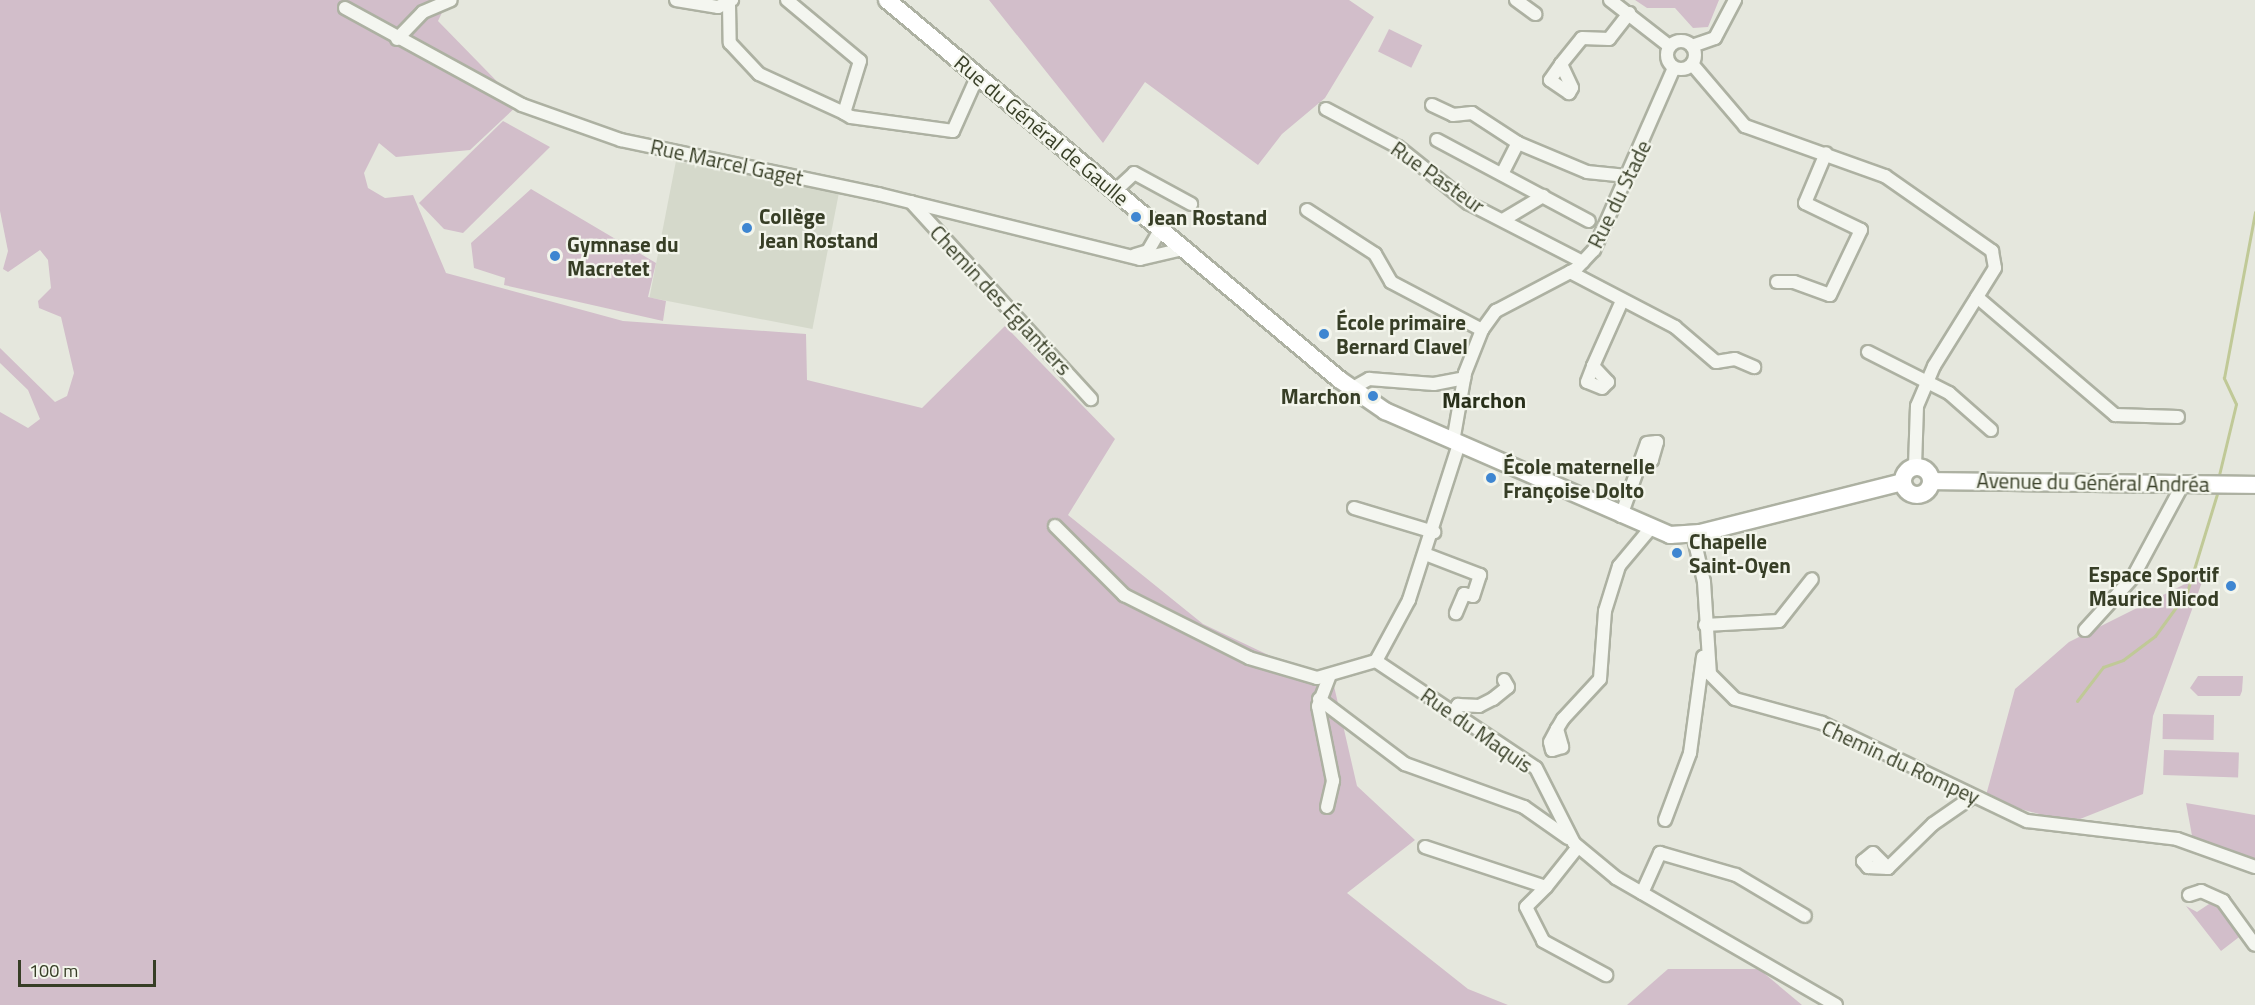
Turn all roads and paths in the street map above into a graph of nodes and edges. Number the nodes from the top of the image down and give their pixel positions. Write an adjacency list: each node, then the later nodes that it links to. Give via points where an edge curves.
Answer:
1 (451, 0): 12 (street, via 423,12)
2 (676, 0): 8 (street, via 693,6)
3 (787, 0): 21 (street, via 860,61)
4 (886, 0): 18 (main road, Rue du Général de Gaulle)
5 (1516, 0): 11 (street)
6 (1610, 0): 10 (street)
7 (1735, 0): 14 (street, via 1715,38)
8 (730, 2): 21 (street, via 730,43 759,74)
9 (345, 8): 12 (street, Rue Marcel Gaget)
10 (1629, 13): 13 (street); 15 (street, via 1609,39 1582,38)
11 (1535, 14)
12 (397, 39): 29 (street, Rue Marcel Gaget, via 522,105 621,140)
13 (1669, 46): 14 (street, via 1680,40); 17 (street, via 1666,58)
14 (1692, 46): 16 (street)
15 (1561, 64)
16 (1692, 64): 17 (street); 24 (street, via 1745,126)
17 (1674, 68): 26 (street, Rue du Stade)
18 (978, 75): 21 (street, via 953,131 865,122); 27 (main road, Rue du Général de Gaulle)
19 (1432, 105): 23 (street, via 1453,115 1472,113)
20 (1326, 109): 32 (street, Rue Pasteur, via 1398,147 1468,203)
21 (844, 112)
22 (1437, 140): 25 (street)
23 (1518, 143): 25 (street); 26 (street, via 1587,172)
24 (1826, 153): 39 (street, via 1805,203 1861,230 1830,295 1794,282); 40 (street, via 1885,176 1992,251 1995,268)
25 (1502, 174): 28 (street)
26 (1627, 176): 37 (street, Rue du Stade, via 1594,250)
27 (1115, 191): 30 (street, via 1134,173); 34 (main road, Rue du Général de Gaulle)
28 (1543, 196): 32 (street); 33 (street)
29 (911, 202): 36 (street, Rue Marcel Gaget); 49 (street, Chemin des Églantiers)
30 (1191, 204)
31 (1307, 210): 42 (street, via 1375,254 1391,282)
32 (1503, 220): 37 (street, Rue Pasteur)
33 (1589, 221)
34 (1160, 230): 35 (main road, Rue du Général de Gaulle); 36 (street, via 1148,250)
35 (1183, 249): 36 (street, Rue Marcel Gaget, via 1156,259); 48 (main road, Rue du Général de Gaulle)
36 (1131, 256)
37 (1583, 262): 38 (street, Rue du Stade)
38 (1570, 272): 41 (street); 42 (street, Rue du Stade, via 1496,311)
39 (1777, 282)
40 (1977, 297): 47 (street); 50 (street, via 2115,416)
41 (1621, 303): 44 (street); 45 (street, via 1675,327 1716,362 1735,359)
42 (1482, 330): 46 (street, Rue du Stade)
43 (1868, 352): 47 (street)
44 (1593, 366)
45 (1754, 368)
46 (1464, 378): 48 (street, via 1420,384 1369,379); 52 (street, Rue du Stade)
47 (1926, 383): 51 (street, via 1949,393); 54 (street, via 1913,424)
48 (1351, 389): 52 (main road, Rue du Général de Gaulle)
49 (1091, 399)
50 (2178, 417)
51 (1991, 430)
52 (1456, 443): 60 (main road, Rue du Général de Gaulle); 63 (street)
53 (1642, 466): 60 (street)
54 (1915, 466): 55 (main road, via 1925,469); 56 (main road)
55 (1932, 481): 56 (main road, via 1918,496); 57 (main road, Avenue du Général Andréa)
56 (1903, 482): 64 (main road, Rue du Général de Gaulle)
57 (2183, 484): 58 (main road, Avenue du Général Andréa); 69 (street, via 2133,577)
58 (2255, 485)
59 (1354, 508): 63 (street)
60 (1621, 516): 62 (main road, Rue du Général de Gaulle)
61 (1055, 526): 72 (street, via 1124,595 1203,639 1289,672)
62 (1650, 529): 64 (main road, Rue du Général de Gaulle); 76 (street, via 1619,566 1605,611 1600,679)
63 (1434, 532): 65 (street)
64 (1693, 534): 68 (street, Chemin du Rompey)
65 (1425, 554): 67 (street, via 1480,576 1473,596 1464,594); 71 (street)
66 (1812, 579): 68 (street, via 1779,621)
67 (1456, 614)
68 (1705, 625): 70 (street, Chemin du Rompey)
69 (2085, 630)
70 (1705, 647): 77 (street, Chemin du Rompey, via 1710,674 1735,699 1822,723); 79 (street, via 1690,753)
71 (1376, 661): 72 (street); 75 (street, Rue du Maquis)
72 (1329, 676): 74 (street)
73 (1504, 680): 75 (street, via 1509,687 1493,699 1479,706 1458,705)
74 (1319, 699): 78 (street, via 1333,781); 80 (street, via 1405,764 1524,807)
75 (1454, 712): 80 (street, Rue du Maquis, via 1536,768)
76 (1557, 729)
77 (1972, 797): 82 (street, Chemin du Rompey, via 2027,821 2177,839); 83 (street, via 1933,824)
78 (1327, 807)
79 (1665, 820)
80 (1575, 846): 84 (street); 85 (street, Rue du Maquis)
81 (1425, 847): 84 (street)
82 (2255, 867)
83 (1888, 868)
84 (1546, 887): 89 (street, via 1526,907 1543,941)
85 (1642, 893): 87 (street, via 1660,853 1746,880); 90 (street, Rue du Maquis)
86 (2189, 895): 88 (street, via 2201,891 2223,901)
87 (1805, 916)
88 (2255, 945)
89 (1606, 975)
90 (1836, 1005)

